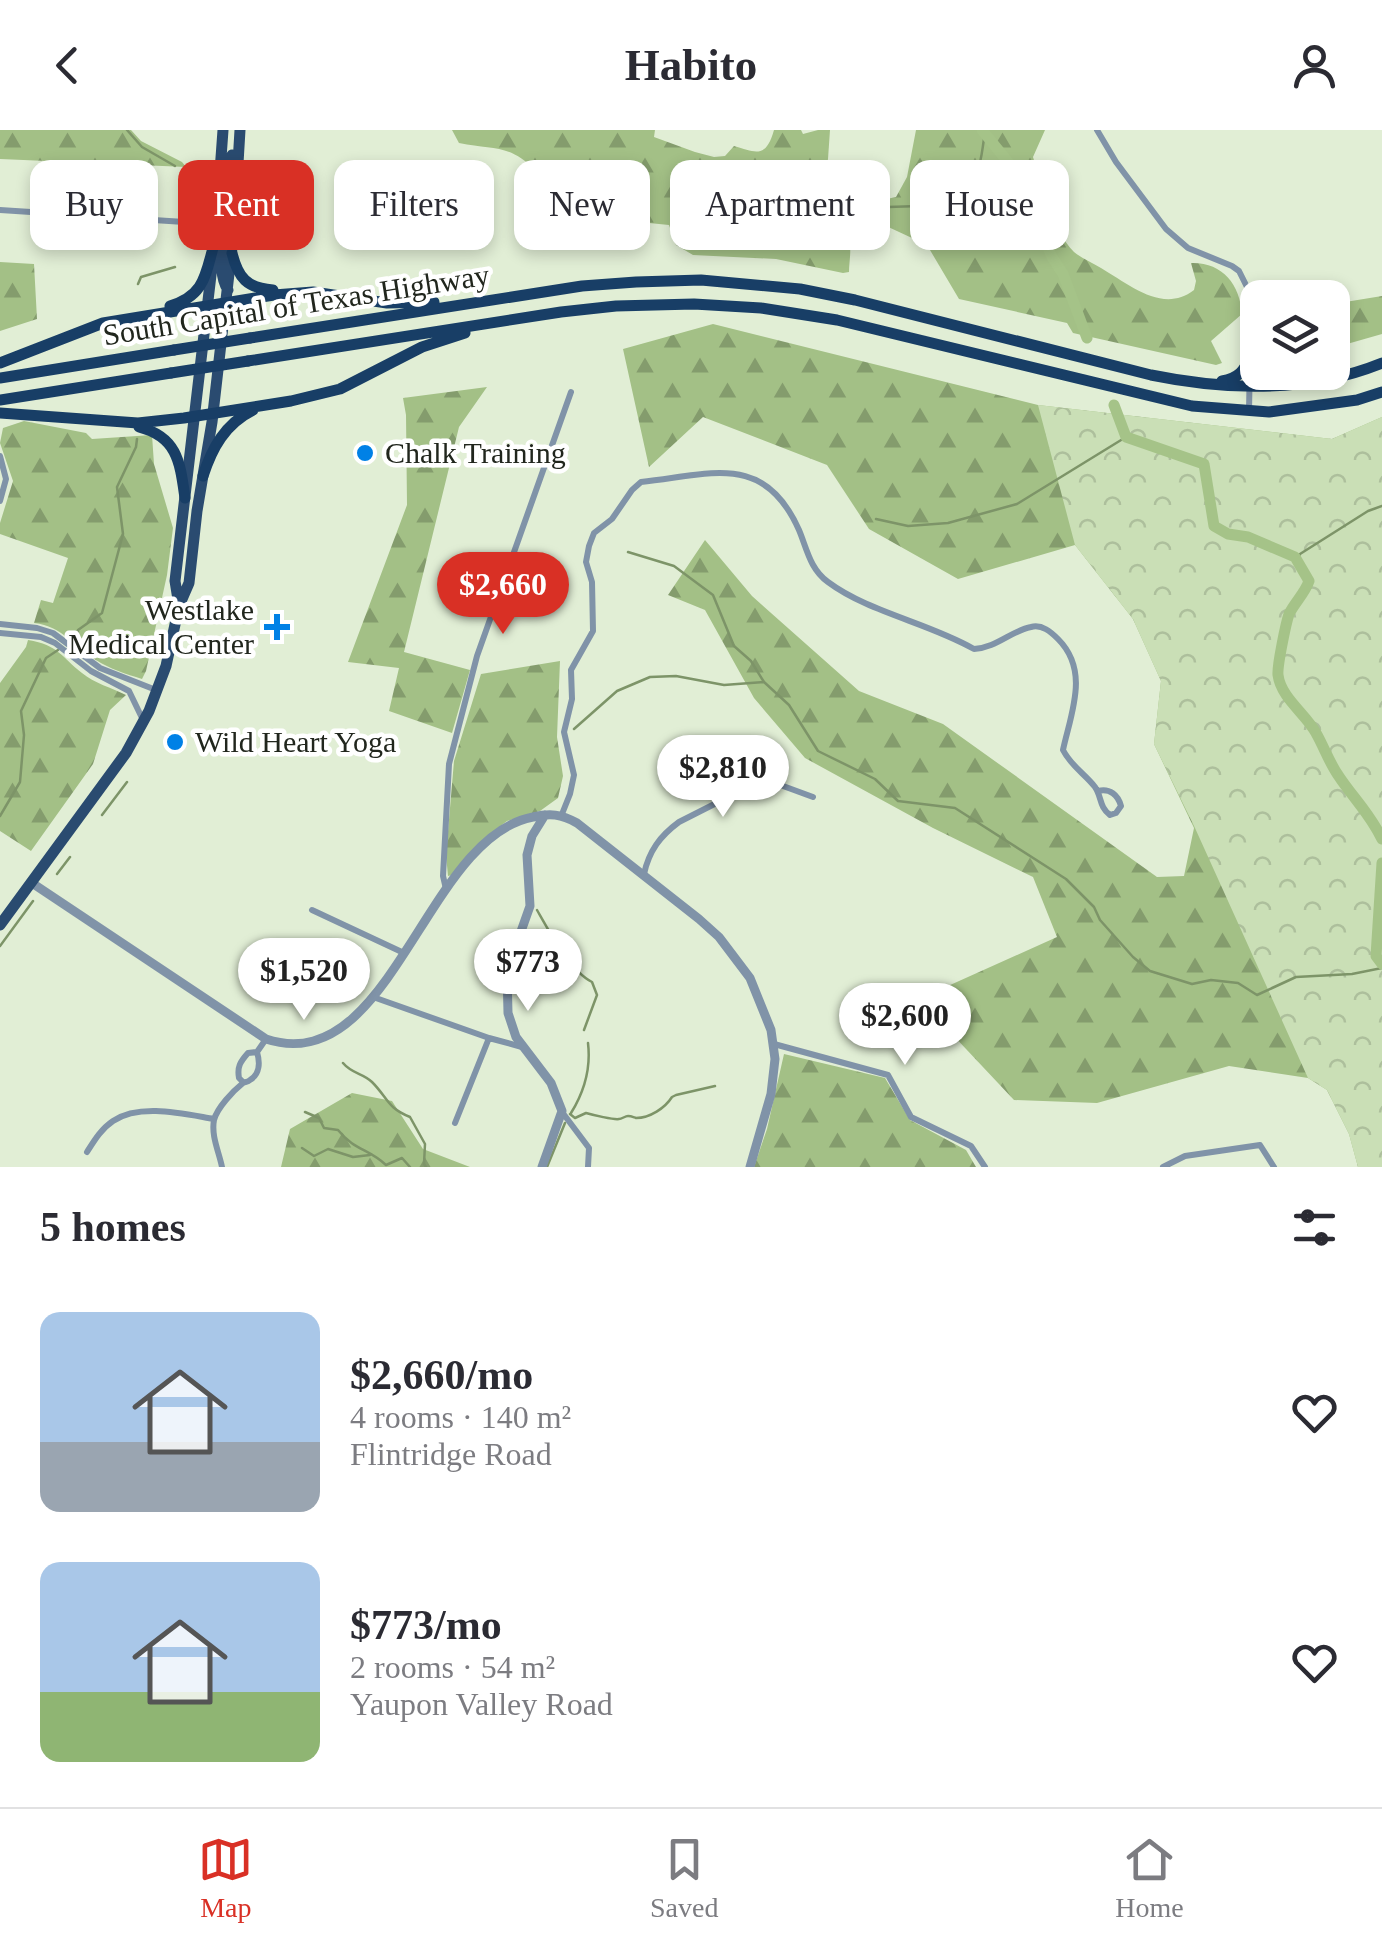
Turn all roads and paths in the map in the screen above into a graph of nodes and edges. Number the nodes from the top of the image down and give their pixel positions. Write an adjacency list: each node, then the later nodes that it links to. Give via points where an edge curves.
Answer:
1 (223, 130): 4 (main road)
2 (238, 130): 5 (main road); 11 (main road)
3 (1097, 130): 12 (street, via 1166,229)
4 (221, 160)
5 (232, 160)
6 (0, 210): 7 (street)
7 (178, 221)
8 (212, 250): 19 (highway, via 195,294)
9 (214, 250): 16 (main road)
10 (223, 250): 14 (main road)
11 (232, 253): 13 (highway, via 250,286); 14 (main road)
12 (1245, 280)
13 (297, 292): 14 (highway); 15 (highway, via 397,304)
14 (227, 296): 16 (highway); 35 (main road)
15 (518, 296): 18 (highway, South Capital of Texas Highway, via 614,283 712,281 811,291); 26 (highway, South Capital of Texas Highway, bridge)
16 (208, 306): 19 (highway); 37 (main road)
17 (551, 313): 20 (highway, South Capital of Texas Highway, via 705,304); 32 (highway, South Capital of Texas Highway, bridge); 33 (highway, via 439,340 340,389)
18 (913, 315): 20 (highway, via 898,326); 21 (highway, via 919,331); 27 (highway, South Capital of Texas Highway)
19 (137, 317): 22 (highway, via 92,326)
20 (848, 322): 21 (highway, South Capital of Texas Highway)
21 (950, 347): 34 (highway, South Capital of Texas Highway, via 1162,400)
22 (0, 363)
23 (1382, 363): 25 (highway, South Capital of Texas Highway)
24 (1240, 374): 27 (highway)
25 (1350, 374)
26 (0, 378)
27 (1193, 383): 28 (highway, South Capital of Texas Highway)
28 (1240, 386)
29 (1249, 390): 34 (street)
30 (571, 392): 56 (street, via 458,728 449,764)
31 (1382, 392): 34 (highway, South Capital of Texas Highway)
32 (0, 400)
33 (269, 404): 35 (highway); 40 (highway, via 228,427)
34 (1249, 412)
35 (214, 413): 37 (highway); 40 (main road)
36 (0, 414): 38 (highway)
37 (194, 416): 38 (highway); 41 (main road)
38 (115, 422): 41 (highway, via 150,431 170,445)
39 (0, 456): 42 (street, via 6,480)
40 (203, 476): 43 (main road, via 189,583)
41 (185, 498): 43 (main road)
42 (0, 501)
43 (179, 606): 46 (main road)
44 (0, 624): 46 (street, via 48,631 100,668)
45 (0, 632): 47 (street, via 55,643 130,690)
46 (157, 690): 47 (main road)
47 (144, 721): 55 (main road)
48 (1098, 791): 50 (street, via 1063,750 1077,690 1072,656 1050,632 1029,627 974,649 846,593 816,572 775,492 726,472 641,482 594,533 586,562 592,631 571,670 564,740 573,783)
49 (812, 798): 54 (street, via 764,779 678,822 650,854)
50 (562, 814): 51 (street); 54 (street)
51 (545, 815): 52 (street); 53 (street)
52 (519, 820): 53 (street); 56 (street, via 490,838)
53 (532, 836): 64 (street, via 530,906 508,971 508,1014)
54 (644, 876): 63 (street, via 738,960 760,998)
55 (32, 883): 58 (main road); 62 (street)
56 (446, 889): 59 (street)
57 (312, 910): 59 (street)
58 (0, 926)
59 (404, 953): 60 (street)
60 (373, 997): 61 (street); 62 (street, via 317,1039 290,1045)
61 (488, 1038): 64 (street); 69 (street)
62 (266, 1039): 65 (street)
63 (774, 1044): 74 (street, via 771,1094); 75 (street, via 888,1074 911,1116 972,1146)
64 (522, 1047): 67 (street, via 552,1082)
65 (257, 1052): 66 (street, via 257,1073); 66 (street, via 238,1066)
66 (243, 1082): 68 (street)
67 (562, 1111): 72 (street); 73 (street, via 589,1148)
68 (214, 1119): 70 (street, via 134,1112 107,1125); 71 (street)
69 (455, 1122)
70 (87, 1152)
71 (222, 1167)
72 (542, 1167)
73 (588, 1167)
74 (750, 1167)
75 (985, 1167)
76 (1163, 1167): 77 (street, via 1185,1156 1260,1146)
77 (1274, 1167)

